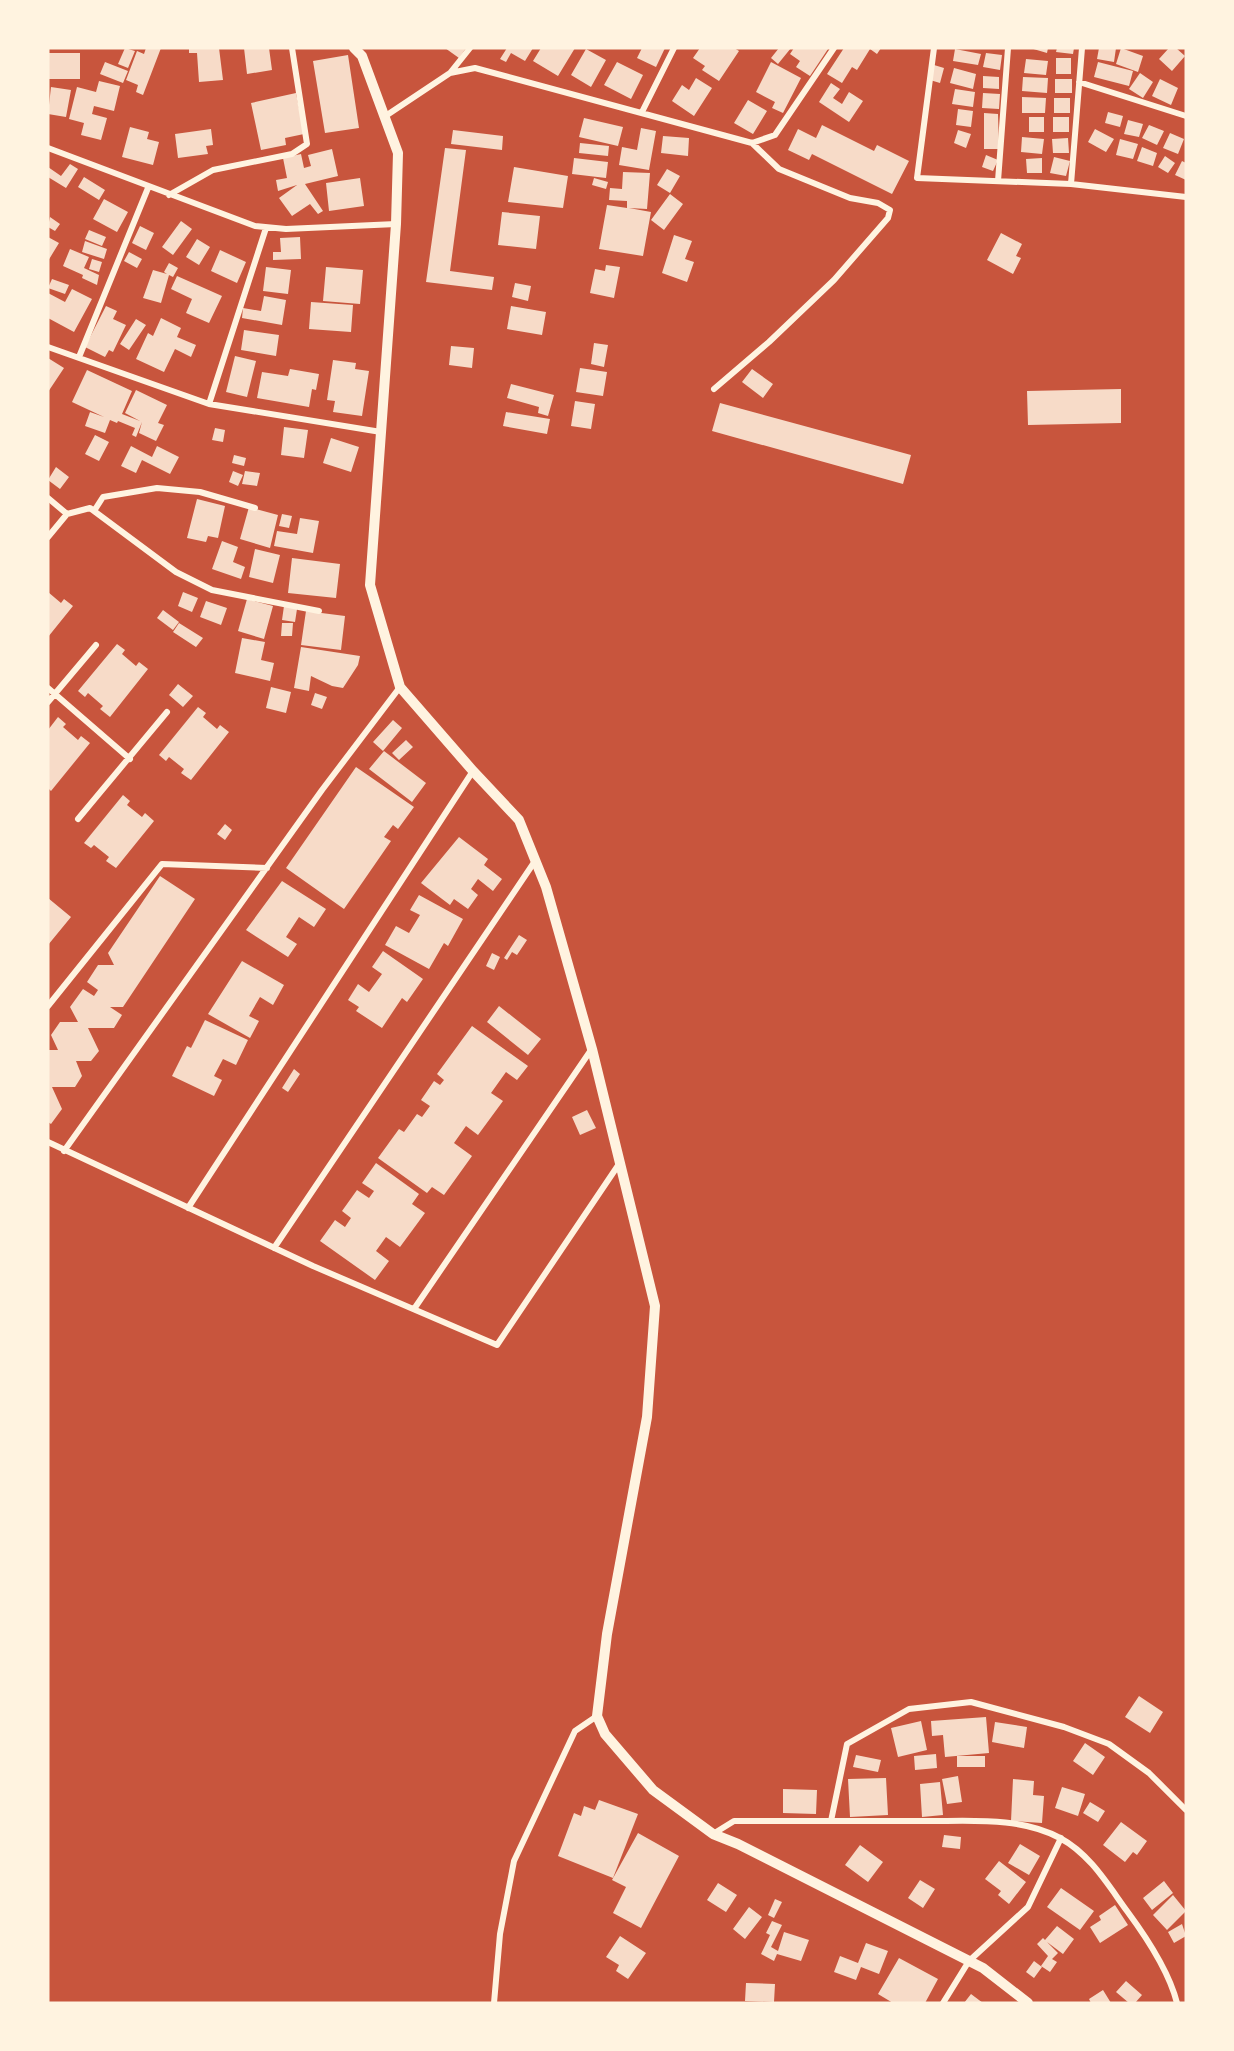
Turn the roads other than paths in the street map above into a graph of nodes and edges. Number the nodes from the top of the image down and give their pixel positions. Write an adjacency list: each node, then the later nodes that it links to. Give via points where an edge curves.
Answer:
1 (292, 48): 19 (street, via 307,144 292,154 213,170)
2 (354, 48): 13 (main road, via 362,56)
3 (470, 48): 9 (street)
4 (674, 48): 11 (street)
5 (834, 48): 14 (street, via 775,135)
6 (934, 48): 16 (street, via 917,178)
7 (1008, 48): 16 (street)
8 (1083, 48): 10 (street)
9 (450, 73): 11 (street, via 475,68); 13 (street)
10 (1079, 82): 12 (street); 17 (street)
11 (642, 112): 14 (street)
12 (1186, 116)
13 (384, 117): 21 (main road, via 398,153)
14 (753, 143): 25 (street, via 778,169 890,210 888,218 834,280)
15 (48, 148): 18 (street)
16 (998, 181): 17 (street)
17 (1071, 184): 20 (street)
18 (148, 188): 19 (street); 24 (street)
19 (169, 195): 22 (street)
20 (1186, 197)
21 (396, 224): 22 (street); 27 (main road)
22 (266, 228): 26 (street)
23 (48, 346): 24 (street)
24 (78, 357): 26 (street)
25 (714, 389)
26 (209, 404): 27 (street)
27 (381, 432): 35 (main road, via 370,585)
28 (48, 498): 31 (street)
29 (255, 508): 30 (street, via 200,492 157,488 104,497)
30 (94, 511): 31 (street, via 90,508); 33 (street, via 176,572 212,590)
31 (67, 514): 32 (street)
32 (48, 537)
33 (319, 610)
34 (96, 645): 37 (street)
35 (400, 687): 41 (main road); 44 (street)
36 (48, 688): 37 (street)
37 (55, 694): 38 (street); 40 (street)
38 (48, 702)
39 (167, 712): 40 (street)
40 (130, 759): 42 (street)
41 (472, 771): 43 (main road, via 519,820); 50 (street)
42 (78, 819)
43 (535, 861): 46 (main road); 51 (street)
44 (267, 868): 45 (street, via 162,864); 48 (street)
45 (48, 1006)
46 (592, 1049): 49 (main road); 52 (street)
47 (48, 1142): 48 (street)
48 (64, 1151): 50 (street)
49 (619, 1164): 52 (street, via 497,1345); 53 (main road, via 655,1306 647,1417 607,1634)
50 (188, 1208): 51 (street)
51 (274, 1248): 52 (street)
52 (414, 1309)
53 (597, 1716): 56 (main road, via 604,1734 652,1790); 59 (street, via 575,1731 514,1861 500,1934)
54 (1186, 1810): 55 (street, via 1149,1773 1109,1744 1064,1726 971,1702 909,1709 847,1744)
55 (831, 1821): 56 (street, via 734,1821); 57 (street, via 1011,1824 1037,1828)
56 (713, 1834): 58 (main road)
57 (1061, 1838): 58 (street, via 1028,1906); 62 (street, via 1082,1853 1137,1924 1173,1986)
58 (969, 1961): 60 (street); 61 (main road)
59 (494, 2003)
60 (943, 2003)
61 (1028, 2003)
62 (1177, 2003)

